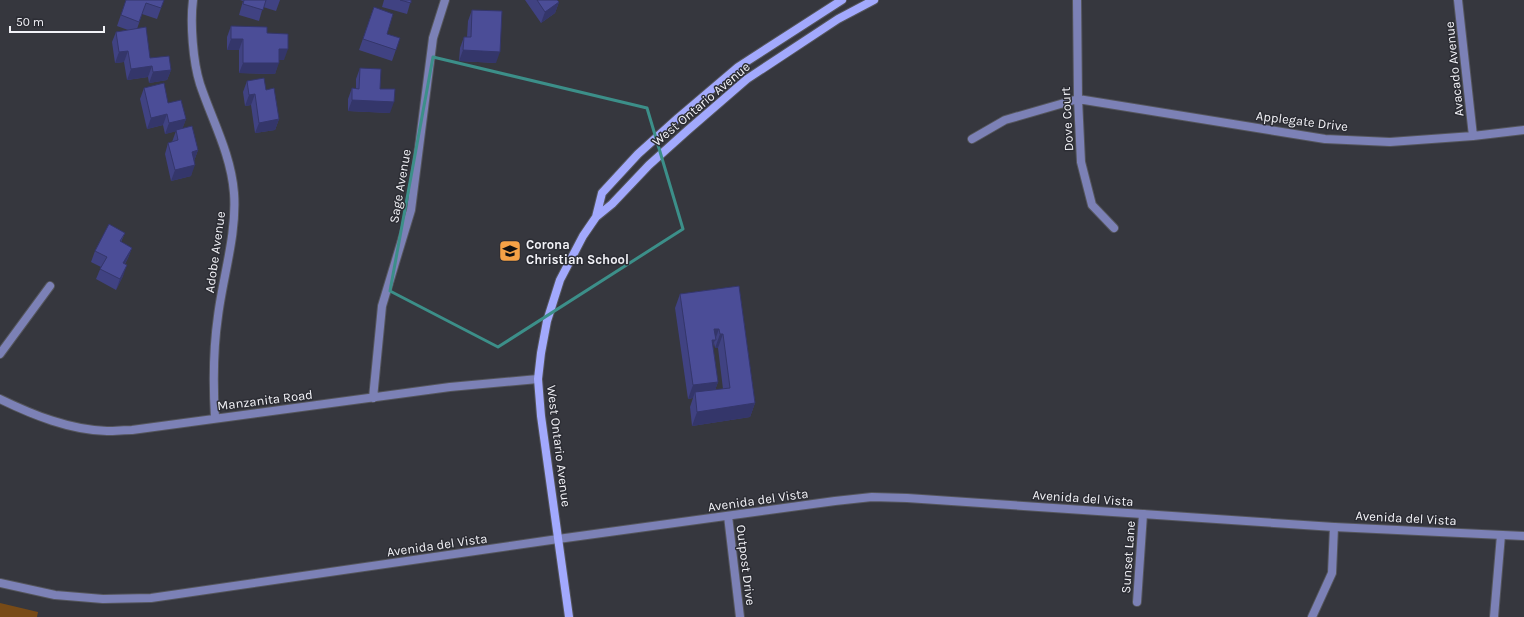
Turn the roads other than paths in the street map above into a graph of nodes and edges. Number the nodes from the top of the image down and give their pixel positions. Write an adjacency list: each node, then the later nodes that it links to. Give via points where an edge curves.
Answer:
1 (193, 0): 18 (street, Adobe Avenue, via 191,15 200,83 231,169 234,194 234,218 217,317 213,378)
2 (445, 0): 16 (street, Sage Avenue, via 433,38 411,210 382,306)
3 (842, 0): 11 (main road, West Ontario Avenue, via 738,67 672,123 638,154 602,193)
4 (874, 0): 11 (main road, West Ontario Avenue, via 838,19 747,79 649,165)
5 (1076, 0): 7 (street, Dove Court)
6 (1458, 0): 9 (street, Avacado Avenue)
7 (1078, 99): 9 (street, Applegate Drive, via 1325,139 1390,142); 10 (street, via 1005,120); 12 (street, Dove Court, via 1081,162 1092,205)
8 (1524, 130): 9 (street, Applegate Drive)
9 (1473, 136)
10 (972, 139)
11 (596, 217): 15 (main road, West Ontario Avenue, via 560,280 547,321)
12 (1114, 228)
13 (50, 286): 14 (street)
14 (0, 354)
15 (538, 379): 16 (street, Manzanita Road, via 450,387); 24 (main road, West Ontario Avenue)
16 (373, 398): 18 (street, Manzanita Road)
17 (0, 399): 18 (street, Manzanita Road, via 53,421 107,431)
18 (215, 418)
19 (1143, 514): 20 (street, Avenida del Vista, via 872,497); 21 (street, Avenida del Vista); 26 (street, Sunset Lane)
20 (728, 516): 24 (street, Avenida del Vista); 28 (street, Outpost Drive)
21 (1334, 527): 22 (street, Avenida del Vista); 29 (street, via 1332,573)
22 (1501, 535): 23 (street, Avenida del Vista); 30 (street)
23 (1524, 536)
24 (558, 539): 25 (street, Avenida del Vista, via 150,598 103,599 55,595); 27 (main road, West Ontario Avenue)
25 (0, 583)
26 (1137, 602)
27 (569, 617)
28 (740, 617)
29 (1312, 617)
30 (1494, 617)

